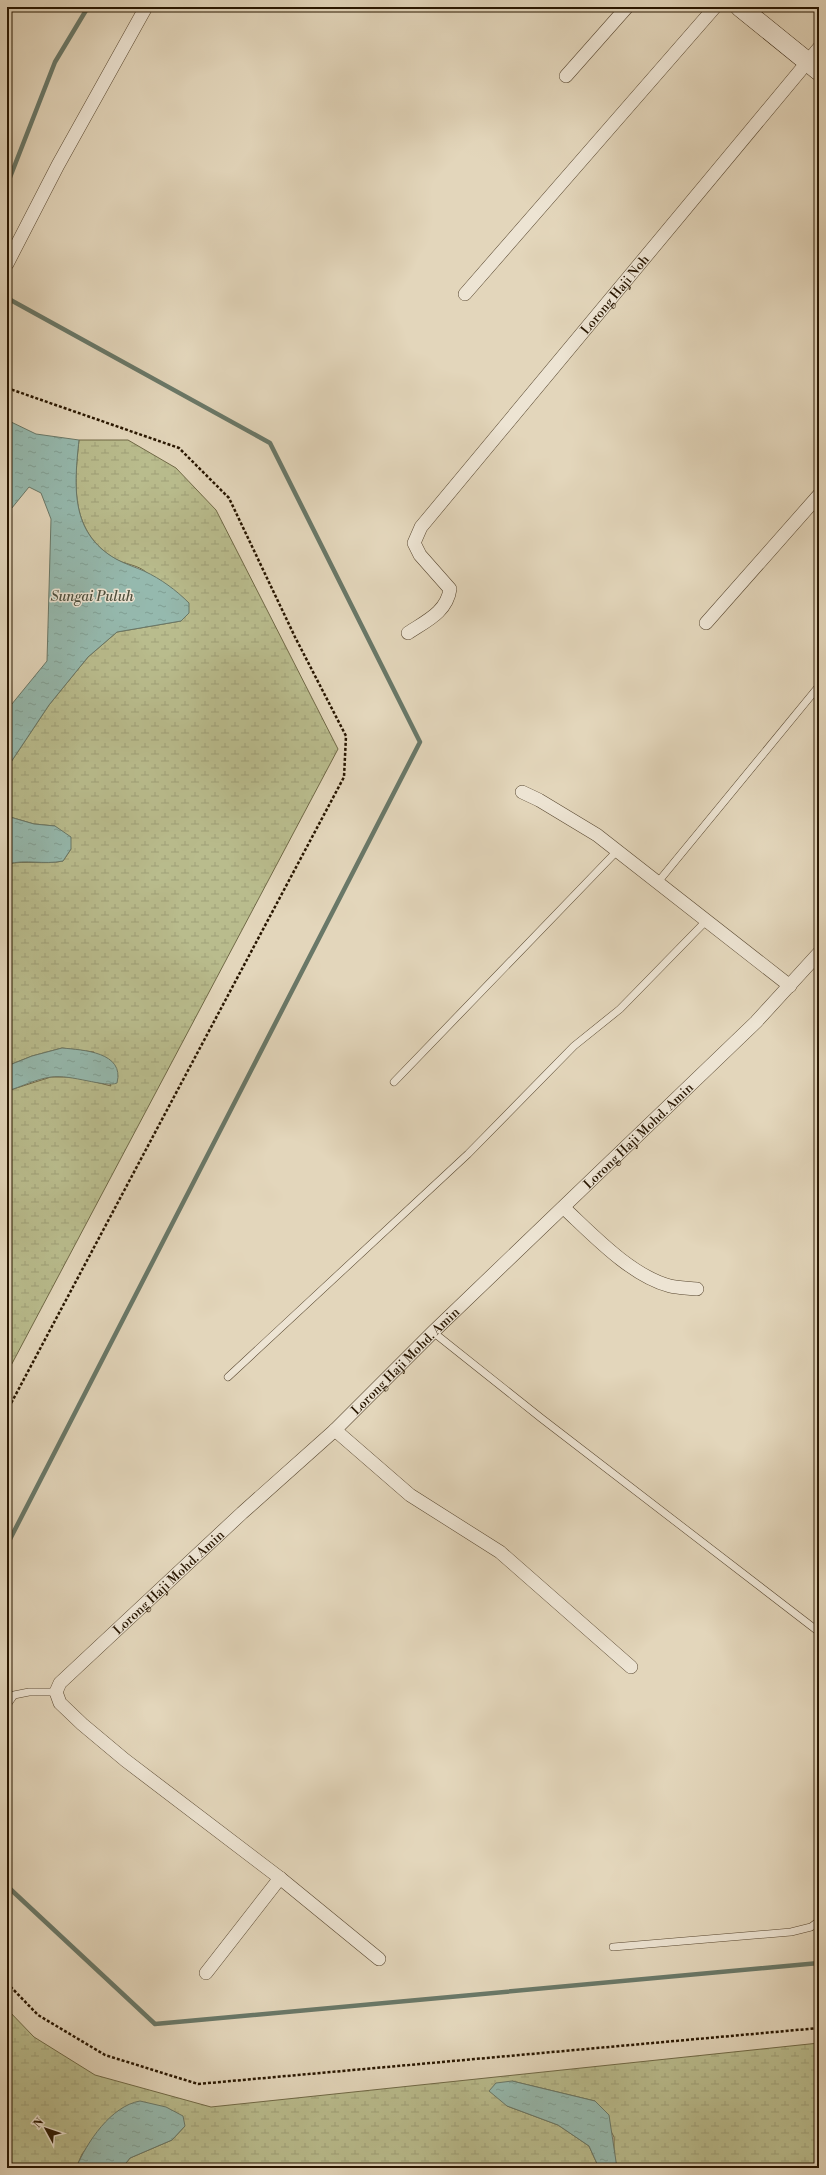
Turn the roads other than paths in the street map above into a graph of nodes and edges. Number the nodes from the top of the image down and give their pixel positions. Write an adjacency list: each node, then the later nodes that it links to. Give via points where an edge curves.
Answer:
1 (146, 7): 7 (street, via 58,165)
2 (627, 7): 6 (street)
3 (715, 7): 8 (street)
4 (740, 7): 5 (street)
5 (815, 60): 11 (street, Lorong Haji Noh, via 421,526 414,543 420,555 450,589 448,600 438,613)
6 (566, 76)
7 (7, 264)
8 (465, 294)
9 (819, 495): 10 (street)
10 (706, 623)
11 (408, 633)
12 (819, 686): 15 (lane)
13 (522, 792): 14 (street)
14 (618, 850): 15 (street); 19 (lane)
15 (658, 882): 16 (street)
16 (706, 921): 18 (street); 23 (lane, via 620,1009 574,1046 468,1154)
17 (819, 953): 18 (street, Lorong Haji Mohd. Amin)
18 (790, 986): 20 (street, Lorong Haji Mohd. Amin)
19 (394, 1082)
20 (564, 1208): 21 (street, via 611,1252 651,1279 670,1286); 22 (street, Lorong Haji Mohd. Amin)
21 (697, 1289)
22 (433, 1332): 24 (street, Lorong Haji Mohd. Amin); 25 (lane)
23 (228, 1377)
24 (335, 1430): 26 (street, via 410,1495 500,1552); 27 (street, Lorong Haji Mohd. Amin, via 60,1683)
25 (819, 1632)
26 (631, 1667)
27 (56, 1692): 28 (lane, via 14,1695); 29 (street, via 60,1703 125,1760)
28 (7, 1705)
29 (280, 1878): 32 (street); 33 (street)
30 (819, 1922): 31 (lane, via 791,1932)
31 (612, 1947)
32 (379, 1960)
33 (206, 1973)

